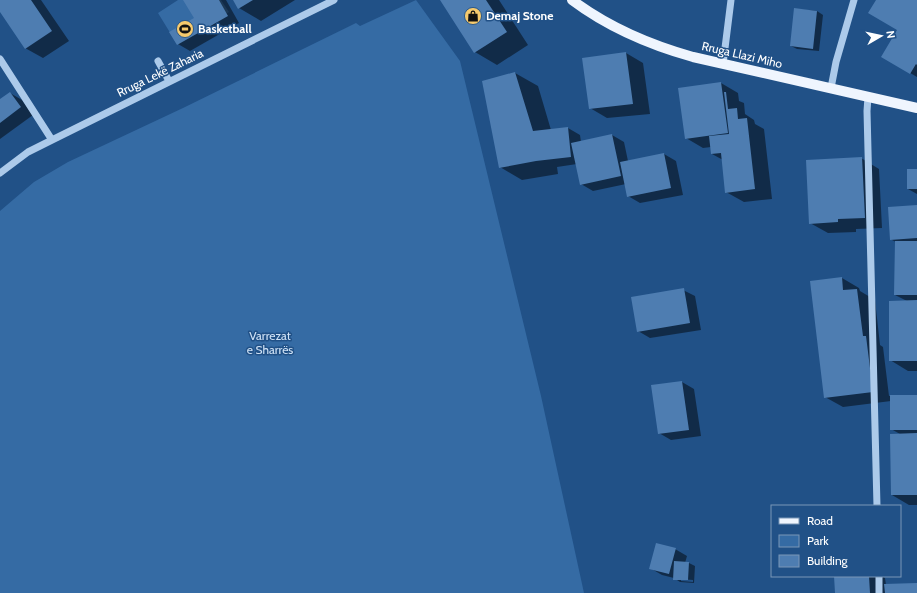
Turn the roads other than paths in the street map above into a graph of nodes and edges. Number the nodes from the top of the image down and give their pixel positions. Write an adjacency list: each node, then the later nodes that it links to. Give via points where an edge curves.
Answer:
1 (334, 0): 8 (street, Rruga Lekë Zaharia)
2 (572, 0): 7 (main road, Rruga Llazi Miho, via 600,18 647,42)
3 (731, 0): 7 (street)
4 (854, 0): 9 (street)
5 (0, 59): 12 (street)
6 (158, 61): 8 (street)
7 (723, 64): 9 (main road, Rruga Llazi Miho)
8 (169, 81): 12 (street, Rruga Lekë Zaharia)
9 (831, 88): 10 (main road, Rruga Llazi Miho)
10 (868, 97): 11 (main road, Rruga Llazi Miho); 14 (street)
11 (917, 108)
12 (52, 140): 13 (street, Rruga Lekë Zaharia, via 28,152)
13 (0, 173)
14 (877, 505)
15 (879, 577): 16 (street)
16 (879, 593)

